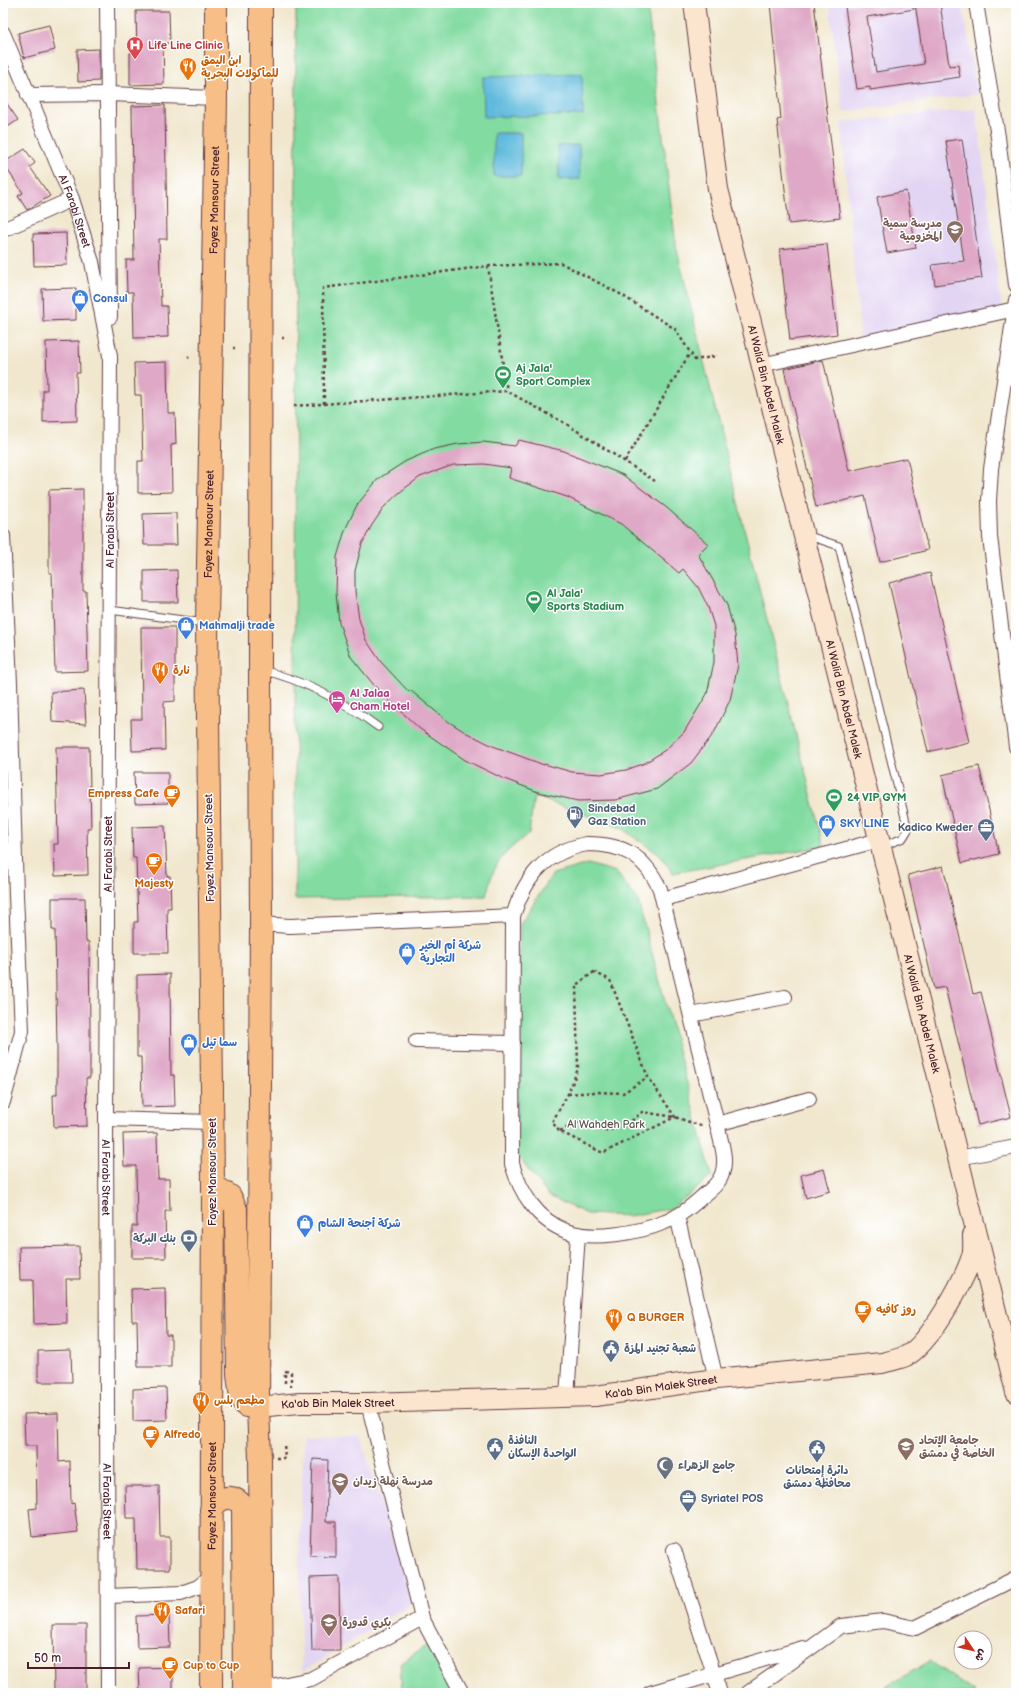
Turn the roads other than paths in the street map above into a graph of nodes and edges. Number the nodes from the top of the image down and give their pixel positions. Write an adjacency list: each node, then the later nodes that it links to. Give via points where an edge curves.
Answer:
1 (107, 3): 7 (street)
2 (216, 3): 9 (highway, Fayez Mansour Street)
3 (261, 3): 20 (highway)
4 (694, 3): 15 (main road, Al Walid Bin Abdel Malek, via 718,188)
5 (976, 3): 12 (street, via 998,137)
6 (3, 33): 8 (street, Al Farabi Street)
7 (108, 94): 8 (street); 9 (street); 14 (street)
8 (28, 95): 10 (street, Al Farabi Street)
9 (216, 98): 19 (highway, Fayez Mansour Street)
10 (72, 199): 11 (street); 14 (street, Al Farabi Street, via 92,262)
11 (3, 230)
12 (1016, 285)
13 (1015, 305): 15 (street); 22 (street, via 991,469 989,501 990,537)
14 (110, 356): 18 (street, Al Farabi Street)
15 (762, 365): 16 (main road, Al Walid Bin Abdel Malek)
16 (804, 535): 23 (main road, Al Walid Bin Abdel Malek); 23 (lane, via 839,546 908,830 903,838)
17 (3, 536): 32 (street, via 22,1031)
18 (110, 610): 19 (lane); 33 (street, Al Farabi Street)
19 (207, 623): 34 (highway, Fayez Mansour Street)
20 (260, 669): 21 (lane, via 293,679 328,694); 26 (highway)
21 (378, 727)
22 (1016, 747)
23 (880, 843): 24 (street); 37 (main road, Al Walid Bin Abdel Malek)
24 (663, 899): 25 (street, via 655,879 642,861 616,847 587,844 572,847 546,861 528,882 516,904); 28 (street)
25 (513, 916): 26 (street, via 290,926); 30 (street)
26 (261, 924): 46 (highway)
27 (785, 997): 28 (street)
28 (691, 1015): 35 (street)
29 (416, 1041): 30 (street)
30 (513, 1043): 41 (street, via 512,1164 515,1175 525,1196 542,1215 565,1231)
31 (809, 1099): 35 (street)
32 (3, 1102)
33 (106, 1119): 34 (street); 51 (street, Al Farabi Street)
34 (212, 1122): 38 (highway, Fayez Mansour Street)
35 (718, 1128): 39 (street, via 725,1160 722,1174 715,1186)
36 (1016, 1147): 37 (street)
37 (958, 1158): 40 (main road, Al Walid Bin Abdel Malek)
38 (213, 1185): 46 (highway, via 225,1192 234,1202 236,1209 238,1374 241,1398 246,1406); 47 (highway, Fayez Mansour Street)
39 (677, 1216): 41 (street, via 640,1229 605,1235); 42 (street)
40 (974, 1221): 42 (main road, Ka'ab Bin Malek Street, via 973,1255 955,1295 925,1339 907,1356 882,1363); 43 (main road, Al Walid Bin Abdel Malek)
41 (578, 1234): 44 (street)
42 (716, 1379): 44 (main road, Ka'ab Bin Malek Street, via 595,1396)
43 (1016, 1392)
44 (567, 1397): 45 (main road, Ka'ab Bin Malek Street)
45 (368, 1403): 46 (main road, Ka'ab Bin Malek Street); 52 (street)
46 (258, 1407): 55 (highway)
47 (211, 1510): 49 (highway, Fayez Mansour Street); 55 (highway, via 219,1500 230,1497 244,1507)
48 (674, 1550): 54 (street)
49 (211, 1576): 51 (street, via 198,1587 180,1593); 58 (highway, Fayez Mansour Street)
50 (1016, 1578): 53 (street, via 915,1628 883,1620 841,1626)
51 (109, 1596): 57 (street, Al Farabi Street)
52 (422, 1618): 55 (street, via 311,1679); 59 (street)
53 (812, 1646): 54 (street); 61 (street)
54 (713, 1675): 56 (street); 60 (street)
55 (256, 1692)
56 (654, 1692)
57 (108, 1693)
58 (212, 1693)
59 (462, 1693)
60 (720, 1693)
61 (748, 1693)

